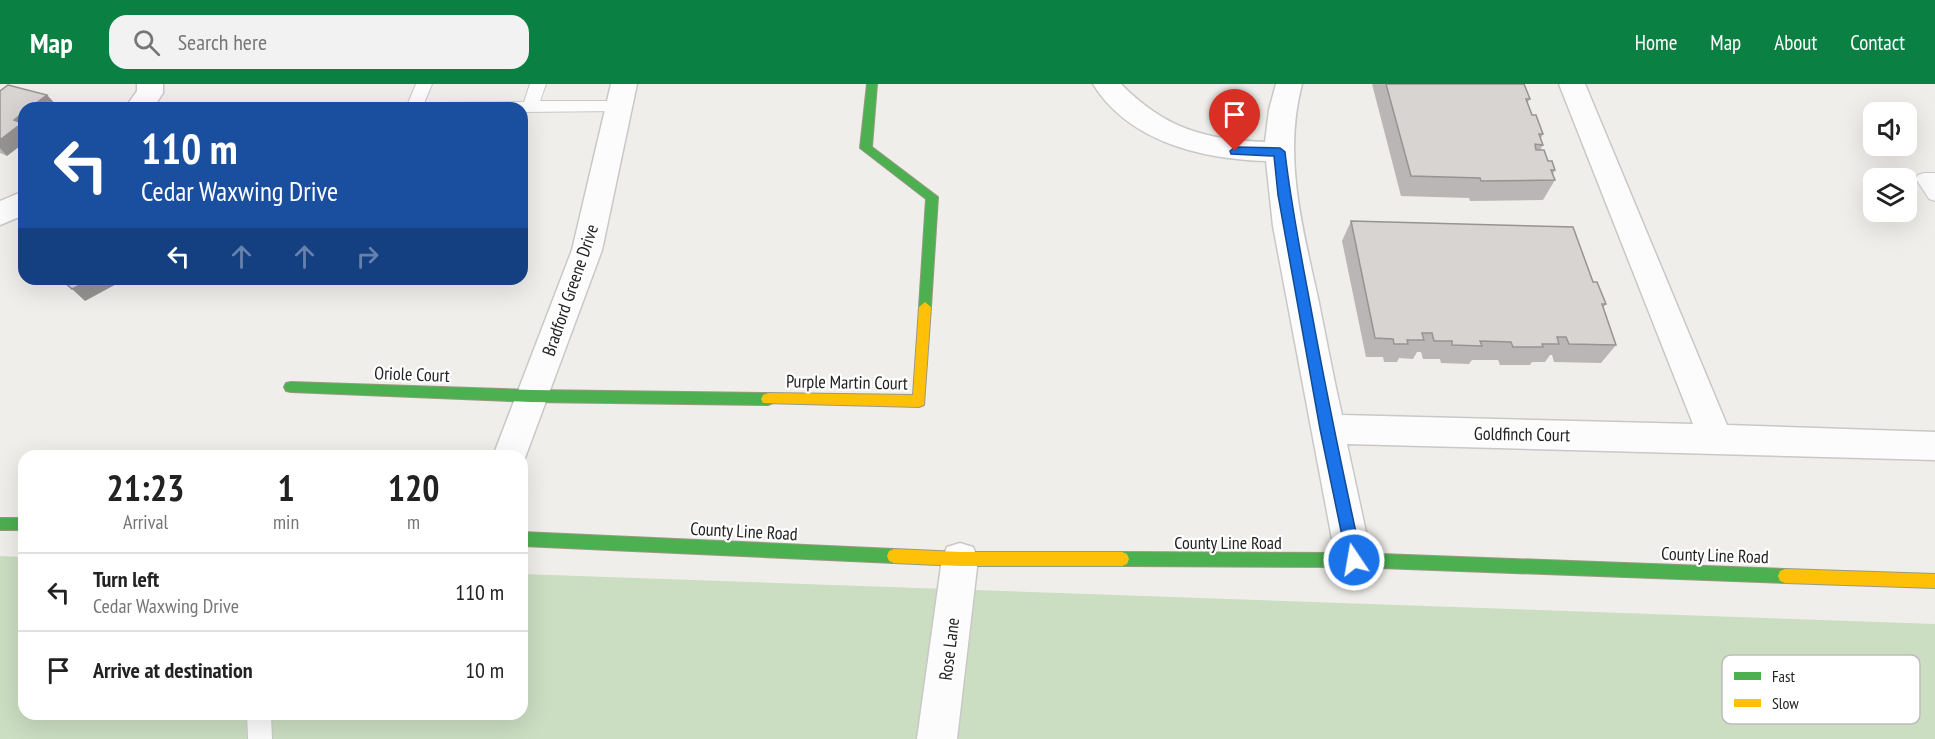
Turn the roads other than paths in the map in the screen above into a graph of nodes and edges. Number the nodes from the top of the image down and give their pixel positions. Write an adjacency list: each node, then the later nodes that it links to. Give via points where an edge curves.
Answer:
1 (150, 84): 9 (street, via 150,93)
2 (424, 84): 10 (lane)
3 (538, 84): 11 (lane)
4 (872, 84): 18 (main road, Purple Martin Court, via 866,148 932,197 919,401)
5 (1106, 84): 12 (street, via 1138,116 1166,134 1197,145 1235,151)
6 (1289, 84): 12 (street, via 1280,124)
7 (1572, 84): 20 (street)
8 (621, 95): 11 (lane); 18 (street, Bradford Greene Drive, via 587,250)
9 (143, 102)
10 (416, 102)
11 (530, 106)
12 (1280, 152): 19 (street, via 1284,195)
13 (1935, 179): 14 (lane, via 1924,179)
14 (1935, 195)
15 (18, 205): 16 (street)
16 (0, 214)
17 (291, 387): 18 (main road, Oriole Court)
18 (532, 396): 22 (street, Bradford Greene Drive)
19 (1327, 429): 20 (street, Goldfinch Court); 27 (street)
20 (1716, 439): 21 (street, Goldfinch Court)
21 (1935, 446)
22 (512, 450)
23 (0, 524): 24 (main road)
24 (18, 524)
25 (528, 538): 26 (main road, County Line Road)
26 (960, 560): 27 (main road, County Line Road); 31 (street, Rose Lane)
27 (1354, 560): 28 (main road, County Line Road)
28 (1935, 581)
29 (259, 720): 30 (lane)
30 (260, 739)
31 (937, 739)

